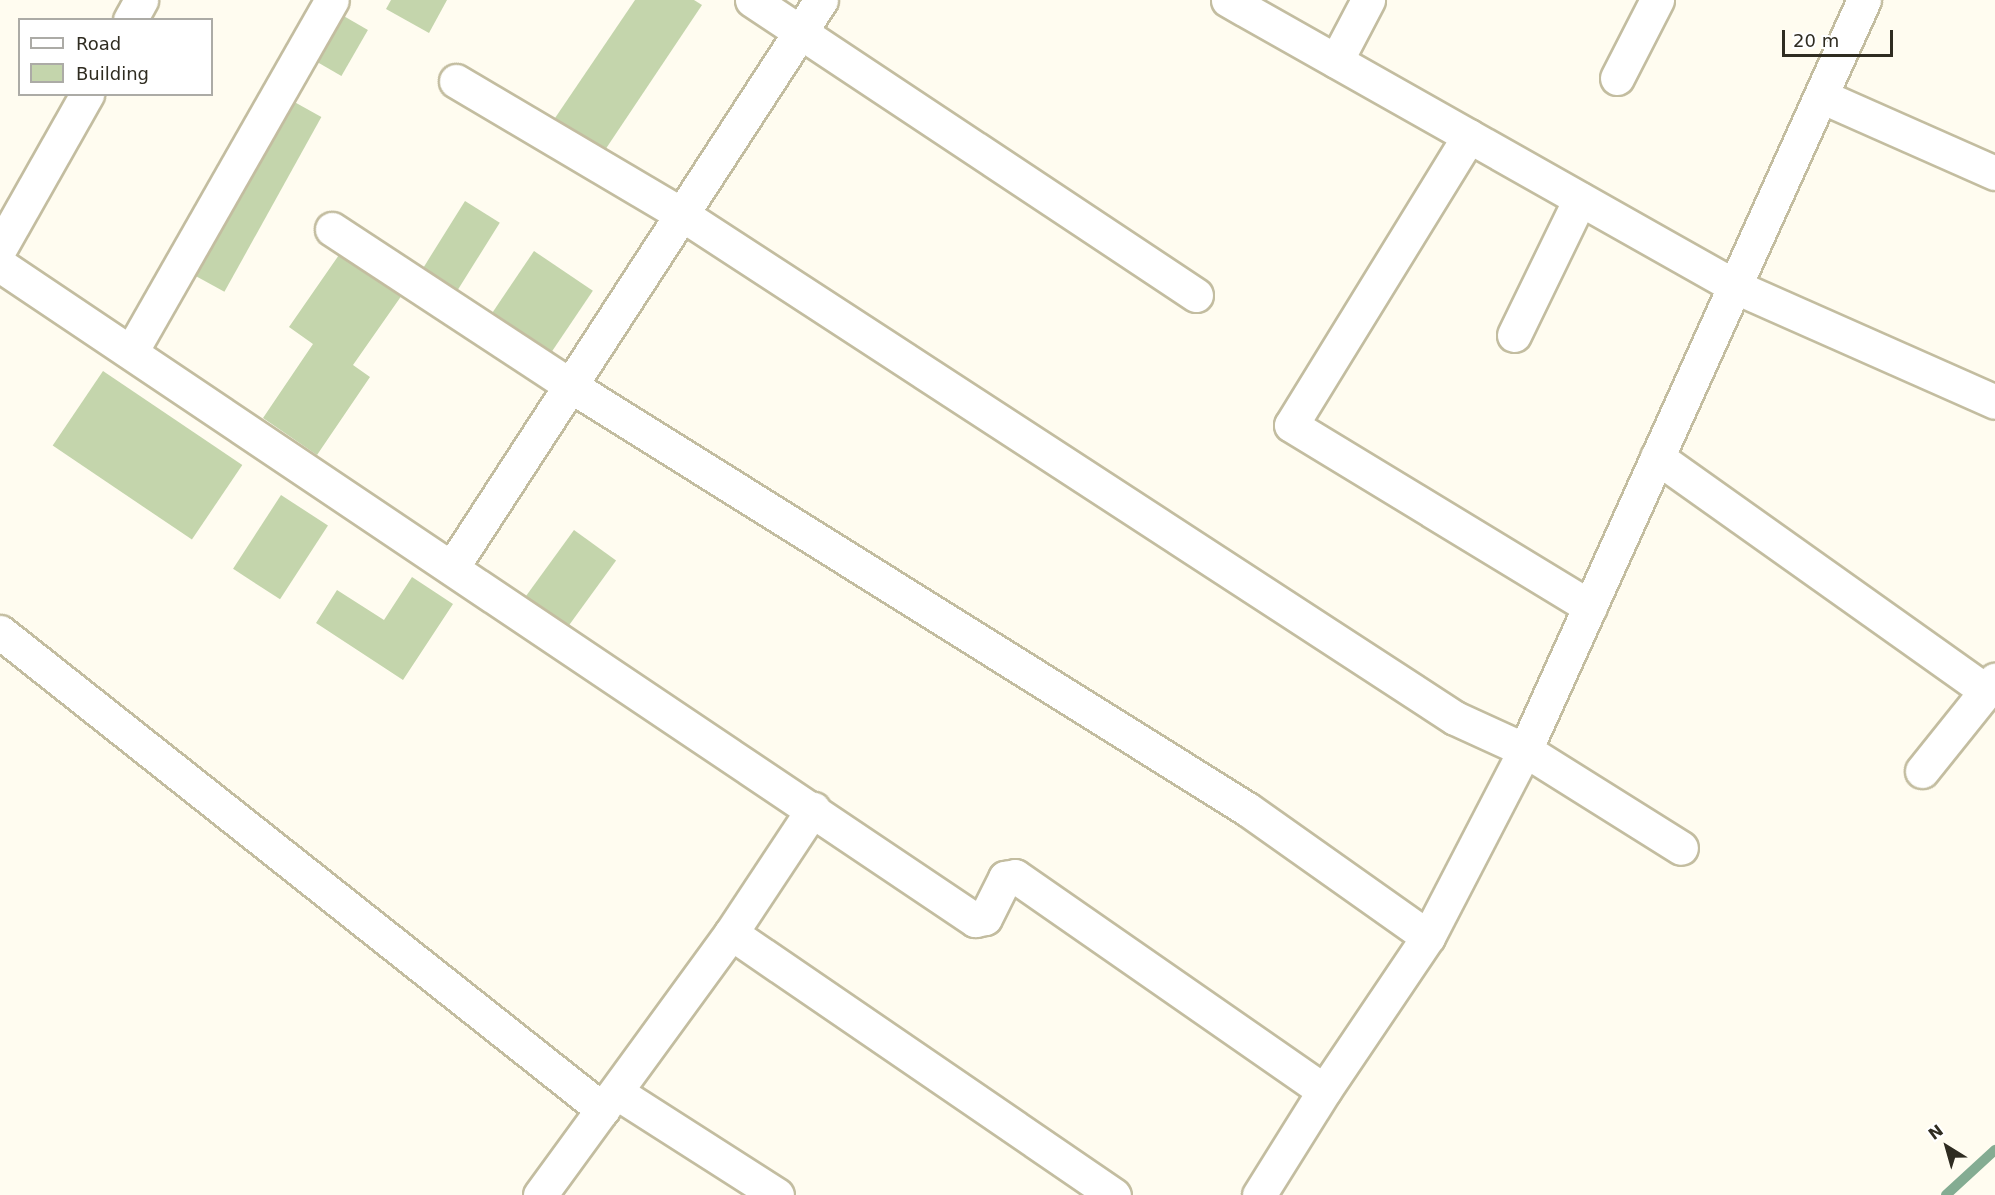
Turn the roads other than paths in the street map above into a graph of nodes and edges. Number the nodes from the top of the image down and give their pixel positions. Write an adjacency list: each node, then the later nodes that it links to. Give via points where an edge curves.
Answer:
1 (141, 0): 9 (street)
2 (332, 0): 26 (street)
3 (752, 0): 10 (street)
4 (821, 0): 10 (street)
5 (1228, 0): 11 (street)
6 (1368, 0): 11 (street)
7 (1864, 0): 15 (street)
8 (1653, 1): 12 (street)
9 (131, 18)
10 (803, 32): 19 (street); 24 (street)
11 (1336, 61): 16 (street)
12 (1617, 78)
13 (456, 81): 19 (street)
14 (86, 96): 21 (street)
15 (1821, 96): 17 (street); 23 (street)
16 (1468, 136): 18 (street); 31 (street, via 1291,425)
17 (1995, 173)
18 (1580, 199): 23 (street); 25 (street)
19 (683, 215): 27 (street); 34 (street, via 1455,718)
20 (332, 230): 27 (street)
21 (0, 248)
22 (0, 265): 26 (street)
23 (1736, 287): 28 (street); 29 (street)
24 (1196, 295)
25 (1514, 335)
26 (131, 352): 30 (street)
27 (572, 386): 30 (street); 39 (street, via 1247,809)
28 (1995, 402)
29 (1657, 457): 31 (street); 33 (street)
30 (453, 566): 36 (street)
31 (1590, 607): 34 (street)
32 (0, 632): 41 (street)
33 (1991, 685): 35 (street)
34 (1525, 750): 37 (street); 39 (street)
35 (1922, 771)
36 (813, 809): 38 (street); 40 (street, via 975,920 985,918 1005,878 1014,876)
37 (1681, 848)
38 (731, 933): 41 (street); 44 (street)
39 (1428, 937): 40 (street)
40 (1324, 1091): 45 (street)
41 (609, 1101): 42 (street); 43 (street)
42 (540, 1195)
43 (777, 1195)
44 (1114, 1195)
45 (1259, 1195)

